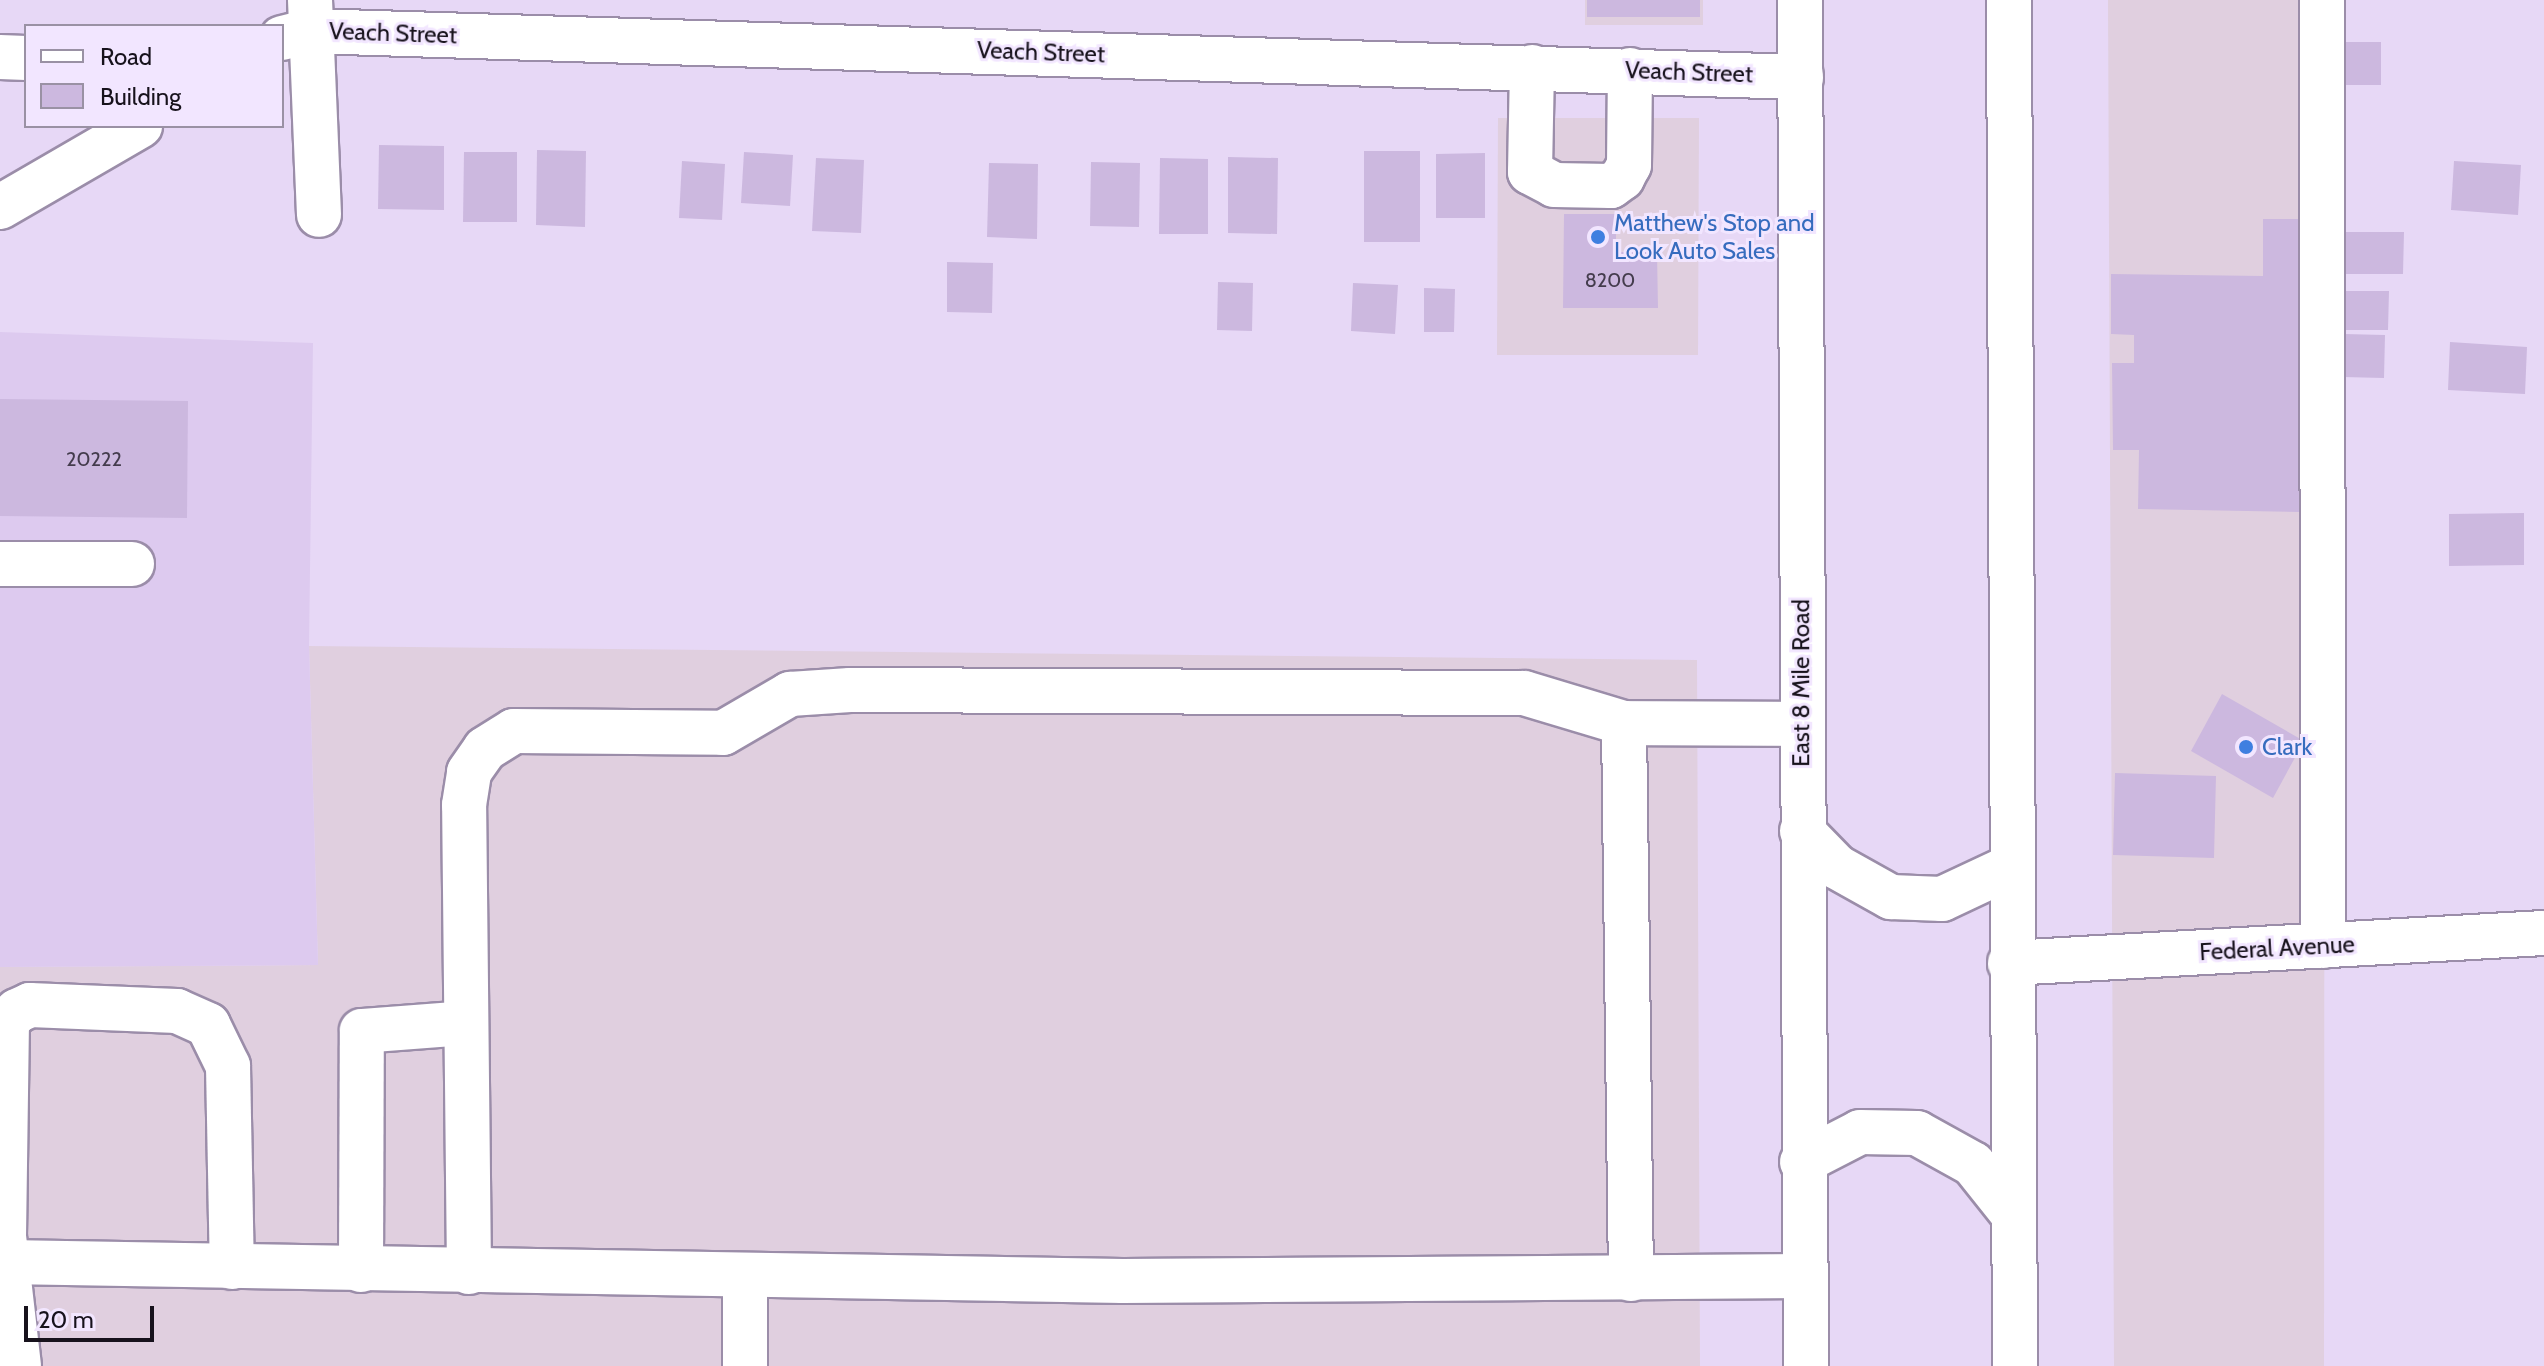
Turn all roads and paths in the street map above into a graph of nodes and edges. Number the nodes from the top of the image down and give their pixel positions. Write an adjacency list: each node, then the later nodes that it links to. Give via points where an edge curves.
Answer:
1 (364, 0): 5 (main road)
2 (1800, 0): 10 (main road, East 8 Mile Road)
3 (2009, 0): 19 (main road)
4 (2322, 0): 21 (main road)
5 (296, 29): 8 (main road, Veach Street); 13 (main road)
6 (0, 57): 7 (main road)
7 (24, 58)
8 (1532, 67): 9 (main road, Veach Street); 9 (main road, via 1530,172 1554,185 1611,186 1622,178 1629,165)
9 (1630, 70): 10 (main road, Veach Street)
10 (1801, 77): 17 (main road, East 8 Mile Road)
11 (137, 128): 12 (main road)
12 (0, 207)
13 (319, 215)
14 (0, 564): 15 (main road)
15 (132, 564)
16 (1624, 723): 17 (main road); 23 (main road, via 1524,693 850,690 790,694 723,733 514,731 485,749 469,772 464,805); 33 (main road)
17 (1801, 724): 18 (main road, East 8 Mile Road)
18 (1802, 831): 19 (main road, via 1837,867 1891,897 1942,899); 25 (main road, East 8 Mile Road)
19 (2010, 867): 22 (main road)
20 (2544, 933): 21 (main road, Federal Avenue)
21 (2323, 946): 22 (main road, Federal Avenue)
22 (2010, 963): 26 (main road)
23 (466, 1023): 29 (main road, via 362,1031); 30 (main road)
24 (3, 1067): 27 (main road); 28 (main road, via 7,1021 30,1005 177,1011 208,1025 228,1066)
25 (1802, 1162): 26 (main road, via 1860,1132 1917,1133 1973,1164); 31 (main road, East 8 Mile Road)
26 (2012, 1213): 37 (main road)
27 (6, 1262): 28 (main road); 34 (main road)
28 (232, 1267): 29 (main road)
29 (361, 1270): 30 (main road)
30 (469, 1272): 32 (main road)
31 (1804, 1276): 33 (main road); 36 (main road, East 8 Mile Road)
32 (745, 1278): 33 (main road); 35 (main road)
33 (1631, 1279)
34 (19, 1366)
35 (745, 1366)
36 (1806, 1366)
37 (2015, 1366)

